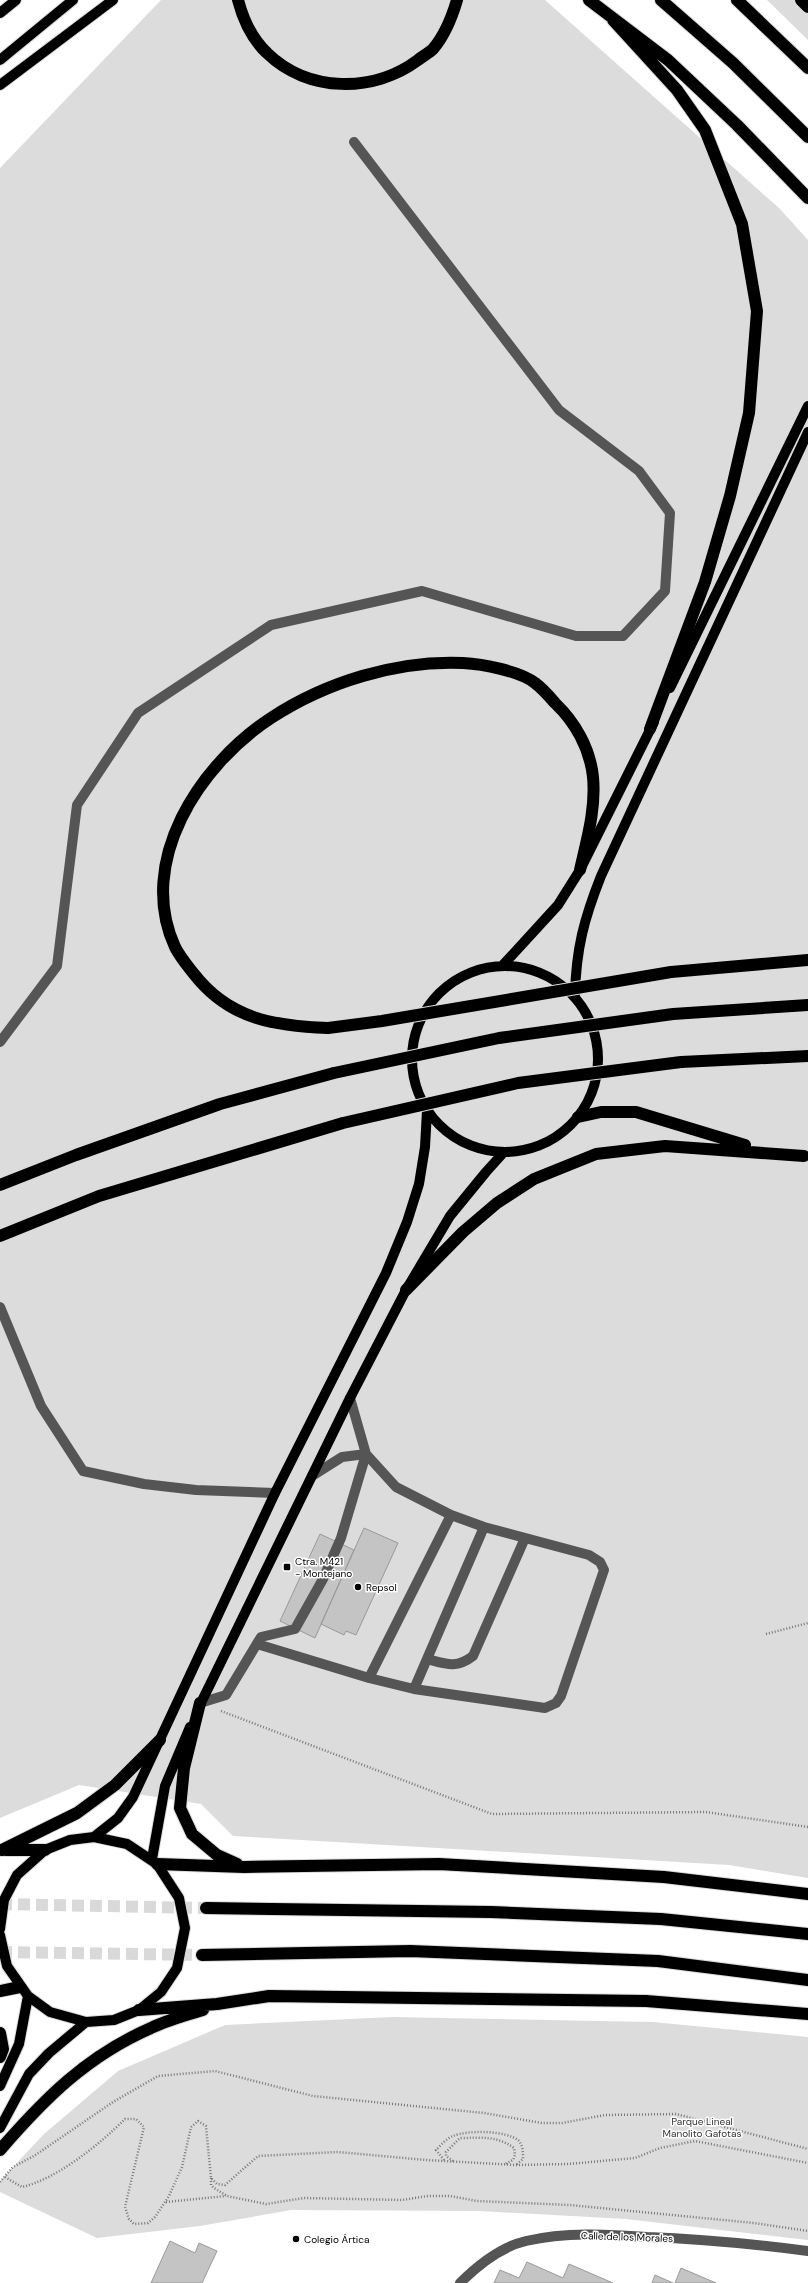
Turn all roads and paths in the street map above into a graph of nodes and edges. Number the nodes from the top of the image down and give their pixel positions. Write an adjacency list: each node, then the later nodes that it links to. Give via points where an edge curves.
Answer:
1 (16, 0): 11 (main road)
2 (73, 0): 13 (main road)
3 (113, 0): 15 (main road)
4 (238, 0): 5 (highway, via 243,18 266,53 292,72 319,82 344,84 368,83 407,68 432,49 450,23)
5 (457, 0)
6 (589, 0): 12 (highway)
7 (661, 0): 16 (highway, via 733,63)
8 (737, 0): 14 (highway)
9 (801, 0): 10 (highway)
10 (808, 7)
11 (0, 13)
12 (613, 20): 18 (highway, via 668,60 737,125); 21 (highway, via 677,90 705,130 742,224 758,311 749,413 730,496 705,582)
13 (0, 60)
14 (808, 68)
15 (0, 84)
16 (808, 137)
17 (354, 142): 27 (street, via 559,410 639,471 670,513 665,591 623,636 576,636 422,591 271,625 138,713 77,805 57,966)
18 (808, 198)
19 (808, 406): 21 (main road)
20 (808, 432): 25 (main road, via 601,876 585,916 578,946)
21 (650, 729): 22 (main road)
22 (580, 870): 23 (highway, bridge, via 594,808 593,775 585,743 566,713 534,682 485,664 442,662 397,667 327,689 270,719 233,750 204,782 180,817 168,854 162,890 167,929 178,954 210,993 238,1012 258,1020 287,1026 328,1028 671,972); 24 (main road, via 558,905)
23 (808, 960)
24 (503, 965): 25 (main road, via 529,970 551,979); 29 (main road, via 480,967 447,984 433,999 421,1019 412,1053 416,1088)
25 (575, 995): 30 (main road, via 589,1020 598,1053 594,1087)
26 (808, 1004): 33 (highway, bridge, via 673,1014 499,1038 334,1073 220,1104)
27 (0, 1042)
28 (808, 1056): 34 (highway, bridge, via 681,1062 518,1083 343,1123 99,1196)
29 (427, 1111): 31 (main road, via 453,1136 479,1148); 40 (main road, via 425,1148 419,1184 407,1222 386,1273)
30 (578, 1117): 31 (main road, via 563,1132 546,1143 525,1150); 32 (highway, via 601,1112 636,1112 731,1142)
31 (504, 1152): 35 (main road, via 450,1216)
32 (806, 1156): 35 (highway, via 665,1146 596,1154 534,1179 497,1204 463,1232)
33 (0, 1185)
34 (0, 1236)
35 (406, 1290): 37 (main road)
36 (0, 1307): 40 (street, via 41,1406 83,1470 144,1484 196,1490)
37 (350, 1398): 38 (street); 39 (main road)
38 (366, 1454): 39 (street, via 342,1457); 41 (street, via 396,1486); 46 (street, via 341,1538 323,1579 296,1629 261,1637)
39 (312, 1476): 50 (main road)
40 (275, 1493): 51 (main road)
41 (451, 1515): 42 (street); 48 (street)
42 (484, 1527): 43 (street); 47 (street)
43 (525, 1538): 47 (street, via 473,1656 462,1664 449,1665); 49 (street, via 589,1556 600,1562 604,1570 561,1696 556,1703 545,1708)
44 (808, 1623): 45 (path)
45 (766, 1634)
46 (257, 1644): 48 (street); 50 (street, via 226,1695)
47 (427, 1659): 49 (street)
48 (369, 1678): 49 (street)
49 (414, 1689)
50 (200, 1703): 52 (path, via 492,1814 706,1812); 56 (main road, via 165,1786); 57 (highway, via 184,1768 180,1808 192,1834 217,1855)
51 (160, 1740): 53 (main road, via 133,1797 118,1818); 54 (highway, via 115,1785 77,1813)
52 (808, 1827)
53 (94, 1837): 55 (main road, via 70,1840); 56 (main road, via 127,1844)
54 (1, 1850): 55 (highway)
55 (45, 1850): 60 (main road, via 17,1876 4,1900)
56 (154, 1861): 57 (highway); 68 (main road, via 179,1898 185,1928 177,1968 161,1992)
57 (244, 1867): 58 (highway, via 439,1864 664,1877)
58 (808, 1894)
59 (206, 1908): 61 (highway, via 499,1912 661,1919)
60 (0, 1929)
61 (808, 1934)
62 (0, 1936): 66 (main road, via 7,1966)
63 (202, 1955): 64 (highway, via 410,1951 619,1959 658,1961)
64 (808, 1980)
65 (0, 1991): 66 (highway)
66 (24, 1992): 70 (main road, via 50,2012); 73 (main road, via 19,2044)
67 (217, 2004): 68 (highway); 69 (highway, via 269,1996 646,2001); 76 (highway, via 151,2028 95,2058 52,2093)
68 (139, 2010): 70 (main road, via 114,2020)
69 (808, 2014)
70 (86, 2022): 74 (main road, via 49,2053 29,2074)
71 (0, 2033): 72 (highway, via 3,2049)
72 (0, 2057)
73 (0, 2086)
74 (0, 2128)
75 (808, 2148): 82 (path, via 676,2114 605,2115 562,2123 542,2123 476,2112 313,2096 215,2071 158,2076 113,2102 13,2168)
76 (0, 2150)
77 (444, 2161): 78 (path); 81 (path, via 436,2150 451,2136 464,2133 497,2133 519,2142 523,2150 523,2159); 83 (path, via 338,2152 258,2156 225,2185 217,2184)
78 (453, 2162): 80 (path); 80 (path, via 446,2156 446,2152 460,2138 484,2138 501,2139 514,2148 513,2160)
79 (808, 2163): 81 (path, via 695,2141 660,2148 636,2158 568,2164)
80 (504, 2164): 81 (path)
81 (516, 2165)
82 (5, 2177): 84 (path); 86 (path, via 22,2187 33,2184 73,2162 125,2119 136,2119 144,2127 125,2207 129,2219 134,2224 148,2223)
83 (211, 2178): 85 (path, via 211,2185); 86 (path, via 206,2126 195,2122 188,2136 182,2166)
84 (0, 2182)
85 (227, 2196): 86 (path); 87 (path, via 266,2204 304,2198 402,2200 450,2196 478,2201 570,2205 754,2223)
86 (166, 2202)
87 (808, 2231)
88 (808, 2251): 89 (street, Calle de los Morales, via 693,2239 602,2234 562,2236 525,2241 498,2252 476,2267)
89 (460, 2283)

